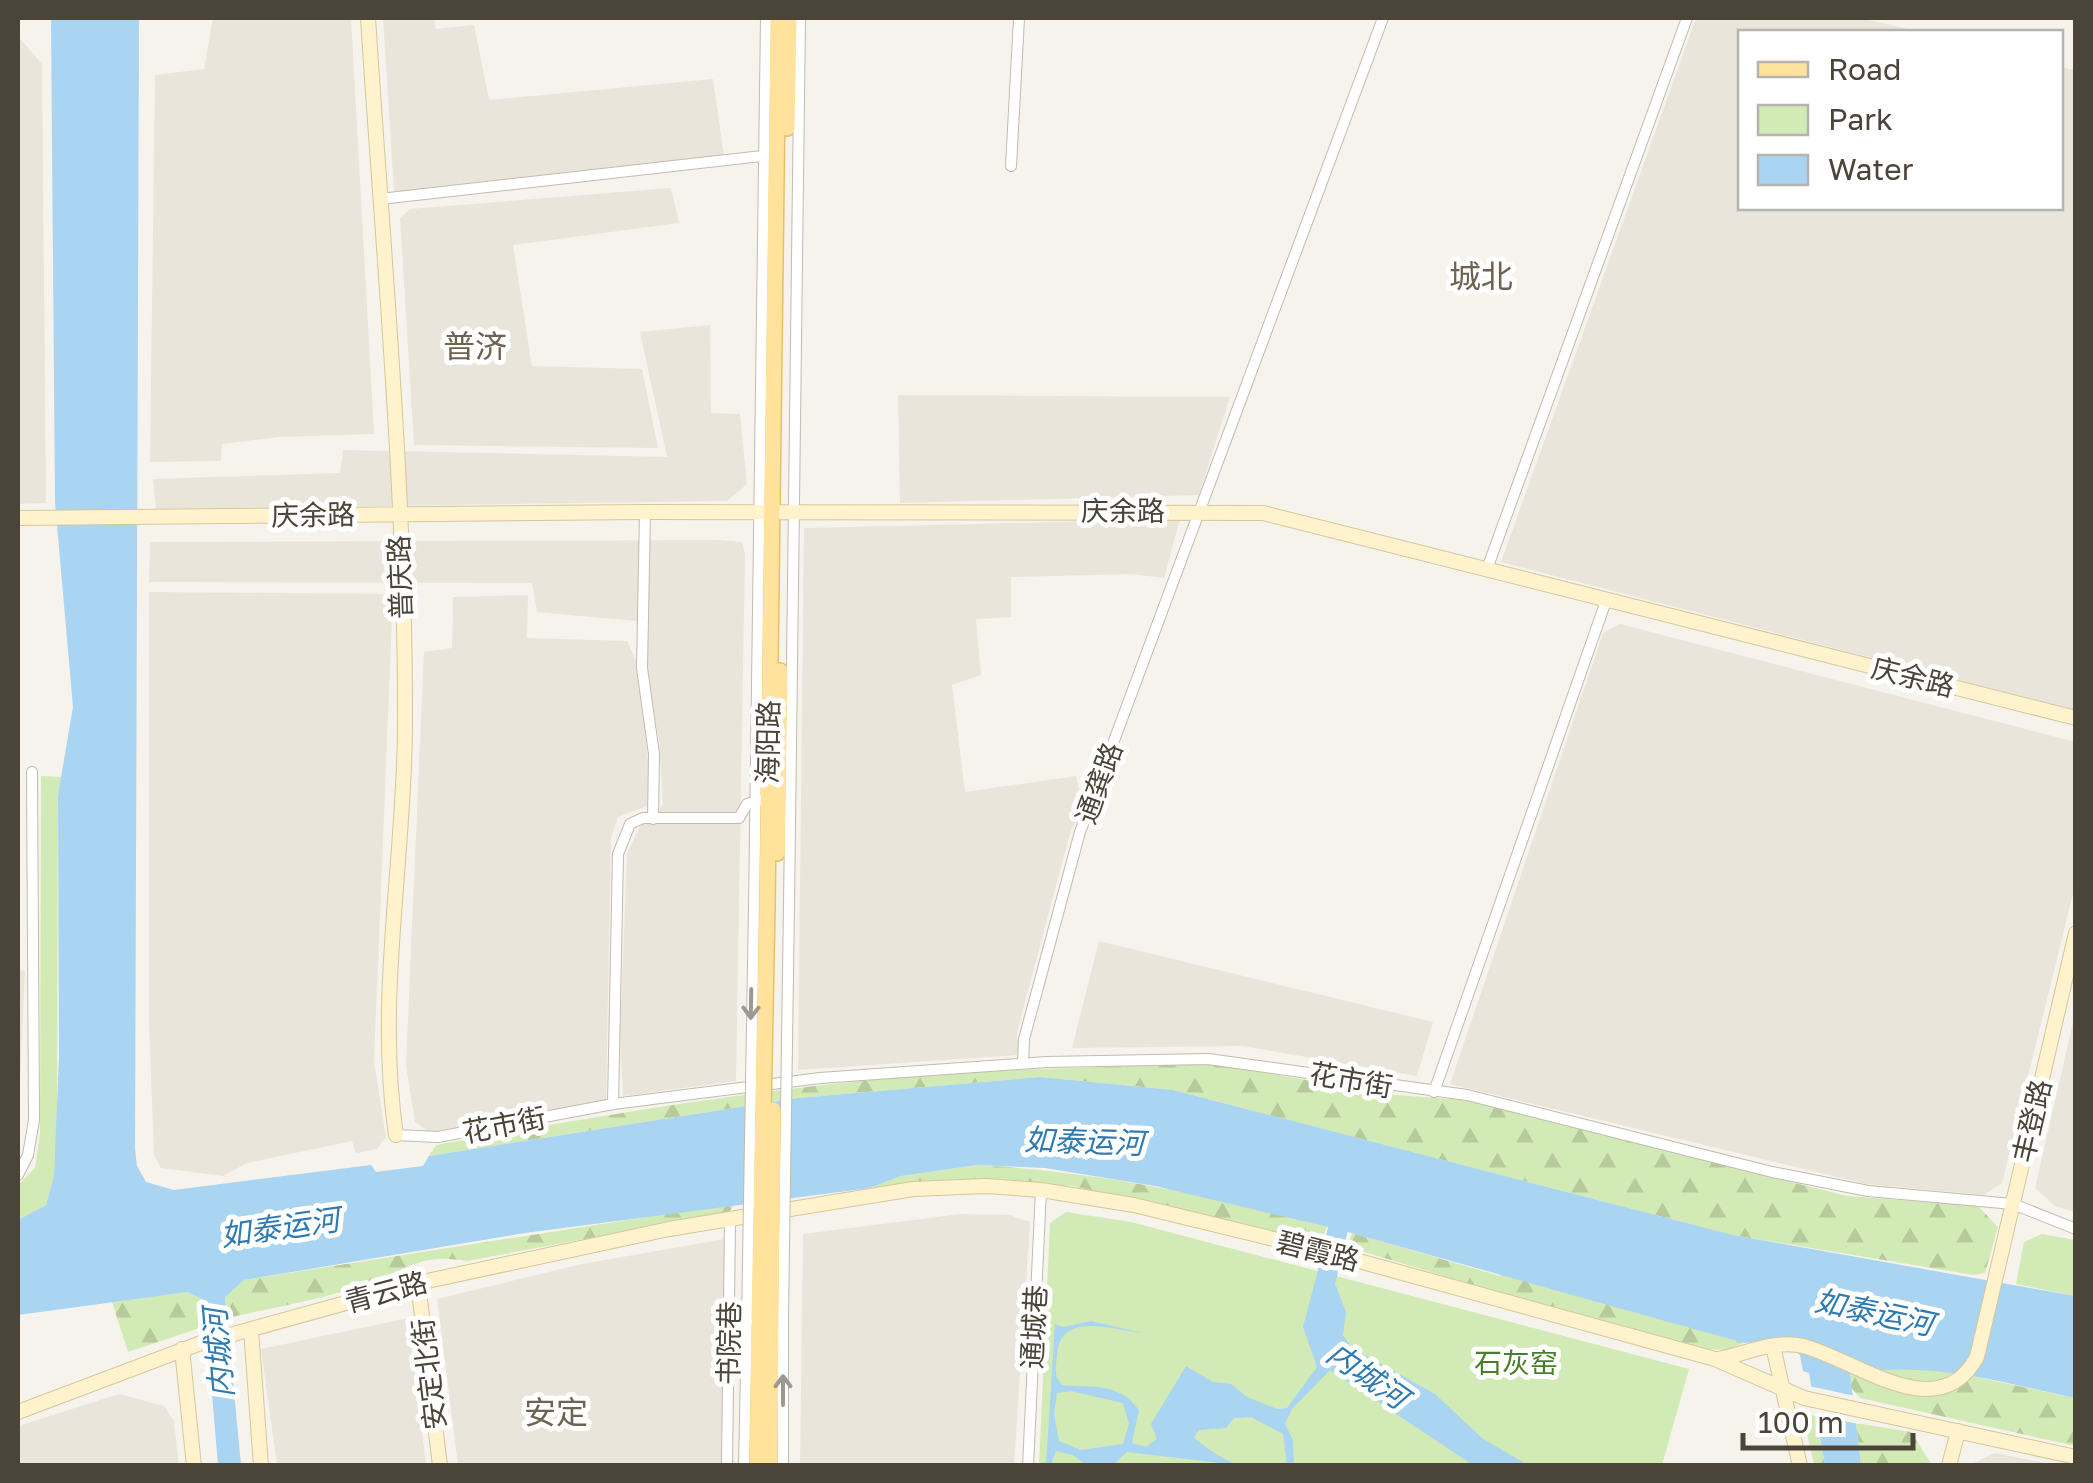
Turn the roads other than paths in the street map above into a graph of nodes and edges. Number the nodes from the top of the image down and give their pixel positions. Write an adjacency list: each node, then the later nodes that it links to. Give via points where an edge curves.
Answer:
1 (368, 18): 11 (street, 普庆路)
2 (766, 18): 9 (street)
3 (778, 18): 9 (main road, 海阳路)
4 (789, 18): 14 (main road, 海阳路)
5 (800, 18): 14 (street)
6 (1019, 18): 10 (street)
7 (1383, 18): 12 (street, 通龚路)
8 (1687, 18): 17 (street)
9 (771, 155): 11 (street); 14 (main road, 海阳路)
10 (1011, 166)
11 (380, 199): 15 (street, 普庆路)
12 (1199, 511): 14 (street, 庆余路); 17 (street, 庆余路, via 1282,516); 27 (street, 通龚路, via 1080,832)
13 (646, 512): 14 (street, 庆余路); 15 (street, 庆余路); 22 (street, via 642,668 654,754)
14 (777, 512): 21 (main road, 海阳路); 21 (street)
15 (398, 514): 16 (street, 庆余路); 30 (street, 普庆路, via 405,729 386,1059)
16 (18, 518)
17 (1487, 568): 18 (street, 庆余路)
18 (1606, 601): 19 (street, 庆余路); 28 (street)
19 (2076, 718)
20 (32, 772): 26 (street)
21 (772, 800): 22 (street, via 739,818); 23 (main road, 海阳路)
22 (653, 818): 29 (street, via 630,824 618,854)
23 (771, 906): 38 (main road, 海阳路, bridge); 38 (street, bridge)
24 (2076, 933): 33 (street, 丰登路)
25 (18, 964): 26 (street)
26 (33, 964): 31 (street, via 34,1120)
27 (1023, 1063): 28 (street, 花市街, via 1208,1059); 29 (street, 花市街, via 771,1083)
28 (1434, 1092): 33 (street, 花市街, via 1868,1191)
29 (612, 1104): 30 (street, 花市街, via 438,1138)
30 (396, 1136)
31 (18, 1175)
32 (1041, 1190): 34 (street, 碧霞路, via 913,1189); 42 (street, 碧霞路, via 1320,1250); 55 (street, 通城巷)
33 (2013, 1204): 36 (street, 花市街); 40 (street, 丰登路, via 1977,1357 1956,1385 1925,1392 1800,1345)
34 (766, 1216): 35 (street, 青云路)
35 (730, 1221): 37 (street, 青云路, via 582,1245); 50 (street, 书院巷)
36 (2076, 1230)
37 (418, 1283): 39 (street, 青云路); 49 (street, 安定北街)
38 (765, 1318): 51 (street); 52 (main road, 海阳路); 53 (main road, 海阳路); 54 (street, one-way to 38)
39 (251, 1329): 41 (street, 青云路); 48 (street)
40 (1778, 1346): 42 (street); 43 (street)
41 (182, 1349): 44 (street, 青云路); 47 (street)
42 (1714, 1359): 43 (street, 碧霞路)
43 (1782, 1390): 45 (street, 碧霞路); 56 (street)
44 (18, 1412)
45 (1958, 1431): 46 (street, 碧霞路); 57 (street)
46 (2076, 1458)
47 (194, 1466)
48 (260, 1466)
49 (440, 1466)
50 (727, 1466)
51 (744, 1466)
52 (757, 1466)
53 (770, 1466)
54 (783, 1466)
55 (1028, 1466)
56 (1800, 1466)
57 (1949, 1466)

